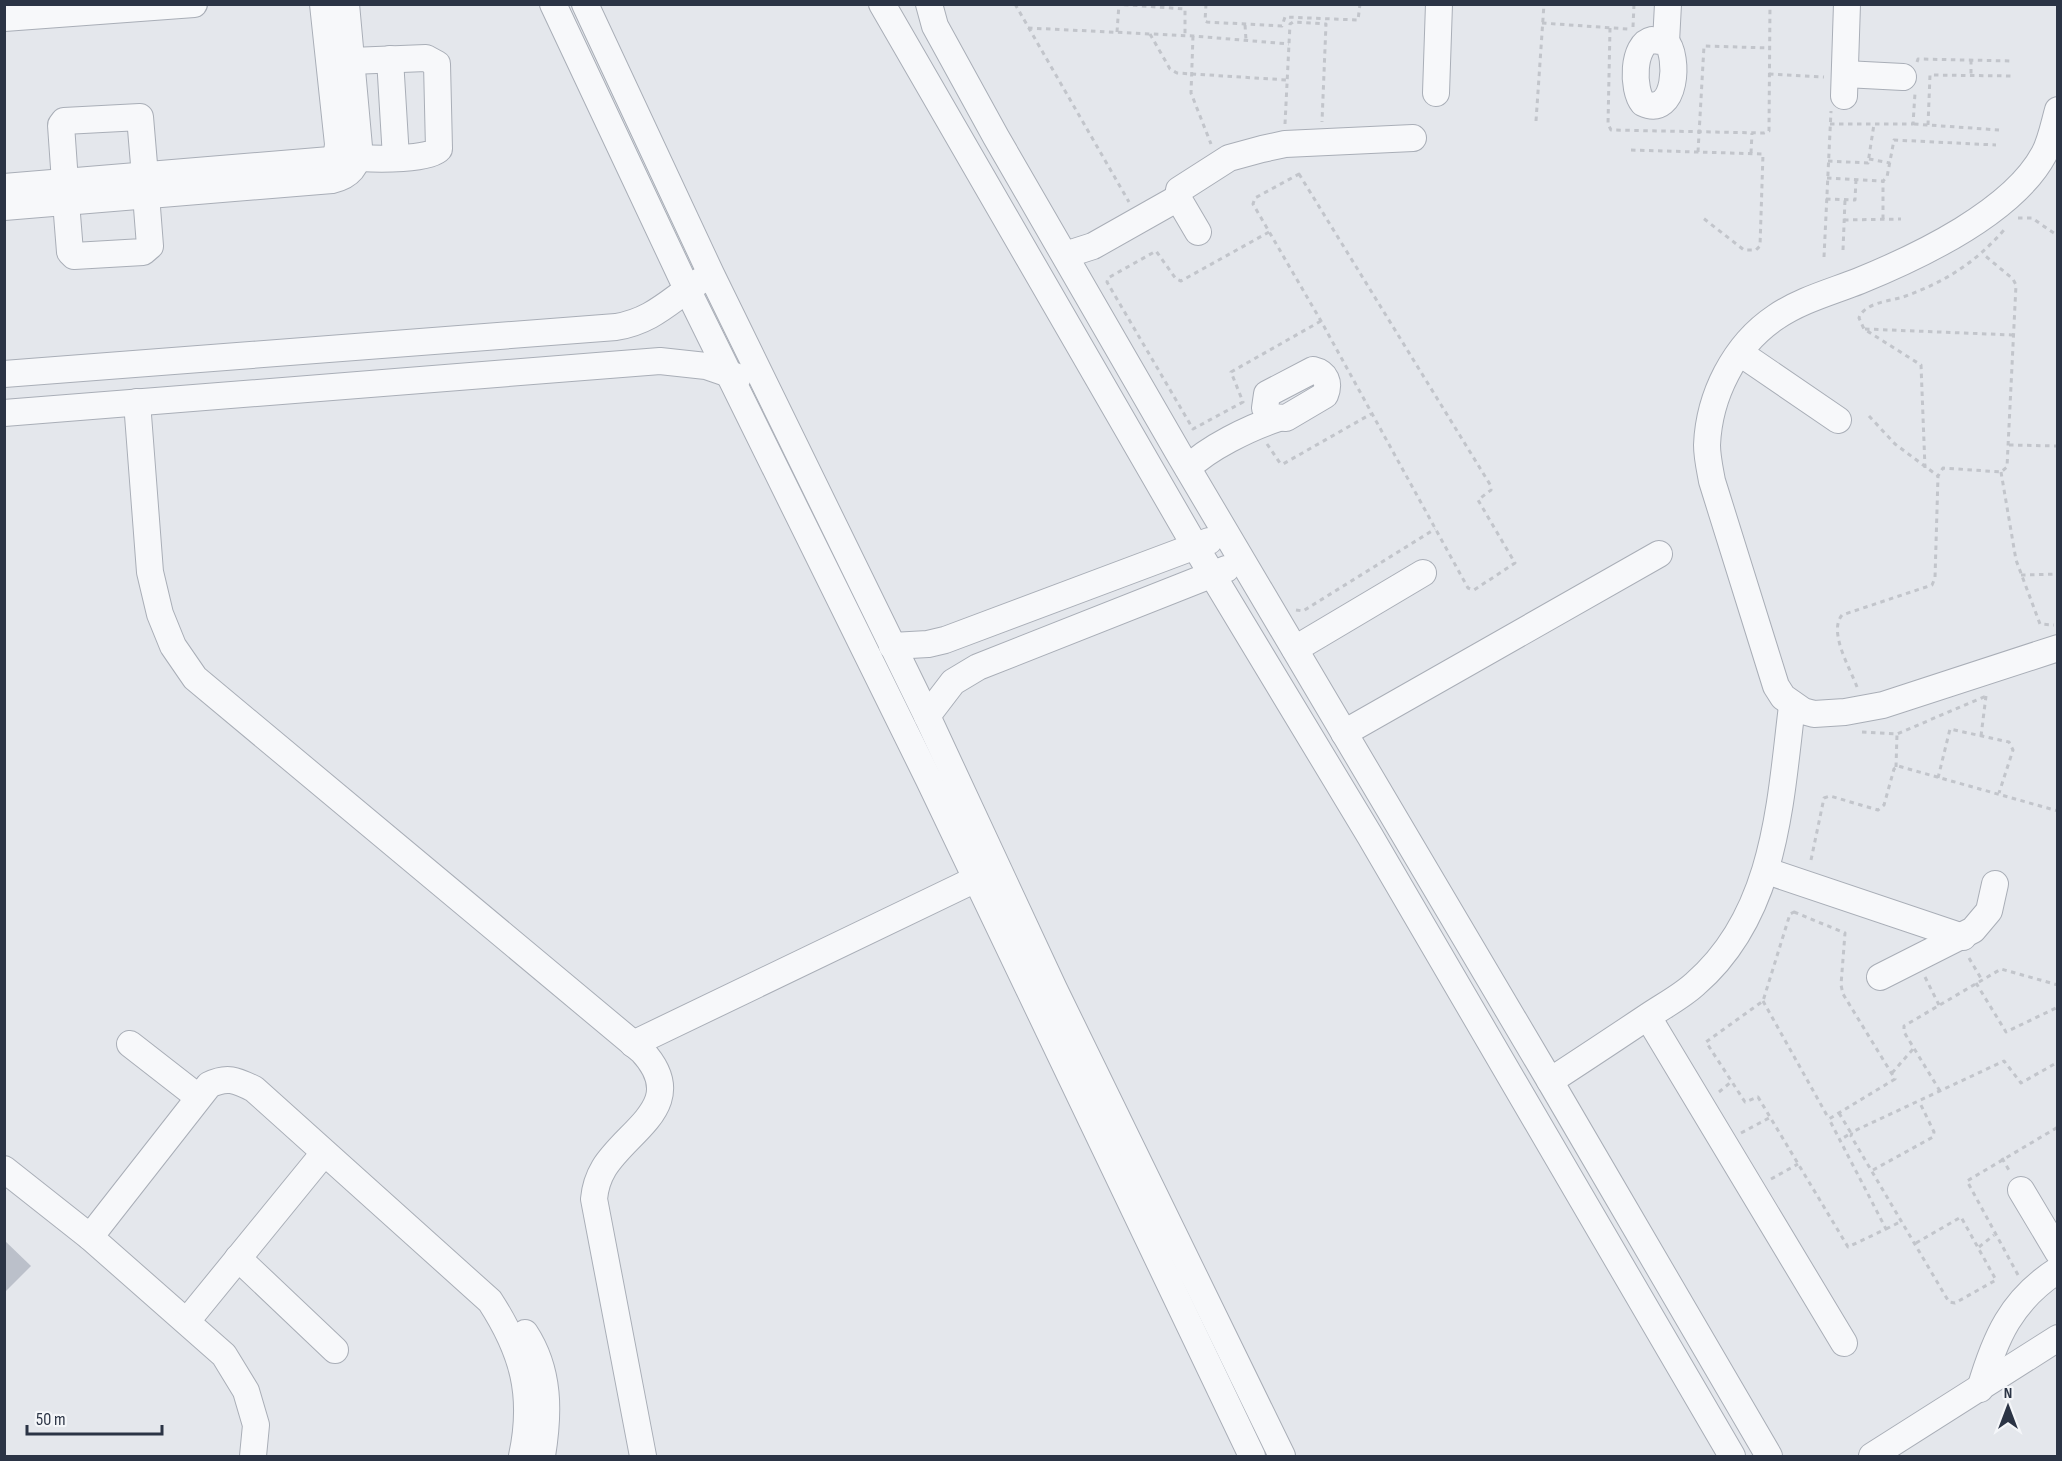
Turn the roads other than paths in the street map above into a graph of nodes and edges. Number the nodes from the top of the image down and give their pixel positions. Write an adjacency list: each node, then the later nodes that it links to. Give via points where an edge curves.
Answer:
1 (194, 4): 12 (street)
2 (323, 4): 19 (street)
3 (346, 4): 14 (street)
4 (553, 4): 30 (street)
5 (585, 4): 29 (street)
6 (882, 4): 41 (street)
7 (929, 4): 28 (street, via 935,26)
8 (1438, 4): 16 (street)
9 (1652, 4): 10 (street, via 1657,41)
10 (1668, 4)
11 (1847, 4): 15 (street, via 1838,88)
12 (4, 18)
13 (390, 59): 14 (street); 20 (street); 20 (street, via 426,58 439,71 439,149 429,156)
14 (351, 61): 19 (street)
15 (1902, 77)
16 (1436, 93)
17 (2058, 110): 21 (street)
18 (1413, 138): 25 (street, via 1285,144 1228,158 1182,186)
19 (348, 153): 20 (street); 22 (street, via 326,161)
20 (396, 158)
21 (2051, 161): 31 (street, via 2008,199 1903,261 1794,306 1755,334)
22 (146, 186): 24 (street); 24 (street, via 150,246 143,252 74,256 70,252); 24 (street, via 140,117 64,121 61,124)
23 (4, 187): 24 (street)
24 (66, 192): 26 (street)
25 (1181, 203): 27 (street); 28 (street, via 1101,257)
26 (4, 207)
27 (1198, 232)
28 (1071, 266): 39 (street)
29 (711, 274): 30 (street); 34 (street)
30 (687, 289): 32 (street); 33 (street, via 653,315 635,324 616,327)
31 (1740, 353): 38 (street); 49 (street, via 1722,381 1710,413 1712,481 1776,686)
32 (728, 372): 34 (street, via 753,382); 35 (street, via 660,361); 52 (street)
33 (4, 374)
34 (765, 382): 46 (street)
35 (137, 402): 37 (street); 60 (street, via 150,572 173,646 195,678)
36 (1270, 411): 39 (street, via 1258,425 1199,458)
37 (4, 413)
38 (1838, 420)
39 (1183, 460): 40 (street)
40 (1226, 534): 41 (street); 43 (street)
41 (1195, 546): 45 (street); 46 (street, via 945,640)
42 (1659, 554): 51 (street)
43 (1243, 562): 45 (street); 48 (street)
44 (1422, 573): 48 (street)
45 (1212, 575): 50 (street, via 978,667 954,682); 82 (street, via 1370,836)
46 (892, 646): 50 (street)
47 (2058, 648): 49 (street, via 1941,688 1864,709 1814,714)
48 (1294, 649): 51 (street)
49 (1792, 706): 53 (street, via 1777,827)
50 (927, 716): 52 (street)
51 (1344, 733): 61 (street)
52 (939, 773): 54 (street); 81 (street, via 1054,989)
53 (1767, 871): 56 (street); 58 (street, via 1749,912 1725,951 1695,984)
54 (976, 879): 60 (street); 80 (street)
55 (1995, 884): 56 (street, via 1989,911)
56 (1961, 939): 57 (street)
57 (1880, 977)
58 (1648, 1017): 61 (street); 73 (street)
59 (130, 1044): 62 (street)
60 (633, 1044): 79 (street, via 656,1070 657,1106 605,1166 594,1199)
61 (1551, 1081): 83 (street)
62 (198, 1097): 63 (street, via 222,1078 233,1079 254,1089); 66 (street)
63 (324, 1153): 68 (street); 70 (street)
64 (4, 1169): 66 (street)
65 (2020, 1190): 67 (street)
66 (90, 1237): 71 (street)
67 (2058, 1252)
68 (238, 1258): 71 (street); 74 (street)
69 (2058, 1270): 75 (street, via 2012,1311)
70 (490, 1301): 77 (street, via 509,1330 522,1363 528,1398); 78 (street, via 514,1317 532,1344 545,1378 548,1425)
71 (187, 1321): 76 (street, via 224,1355 246,1391 256,1425)
72 (2058, 1338): 75 (street)
73 (1844, 1343)
74 (335, 1350)
75 (1980, 1389): 84 (street)
76 (253, 1456)
77 (522, 1456)
78 (542, 1456)
79 (643, 1456)
80 (1252, 1456)
81 (1282, 1456)
82 (1732, 1456)
83 (1768, 1456)
84 (1872, 1456)

